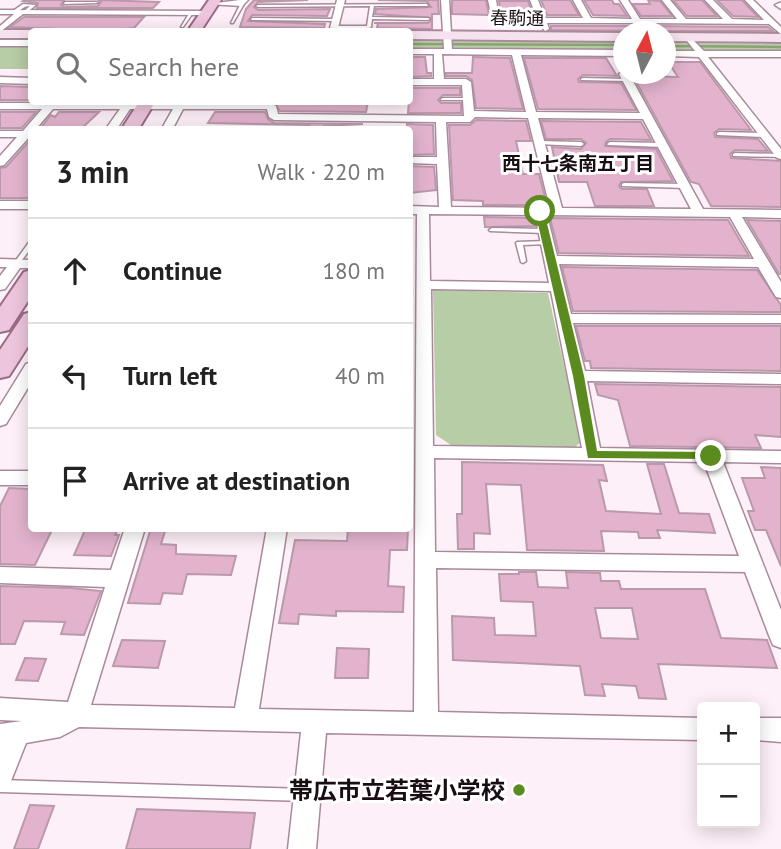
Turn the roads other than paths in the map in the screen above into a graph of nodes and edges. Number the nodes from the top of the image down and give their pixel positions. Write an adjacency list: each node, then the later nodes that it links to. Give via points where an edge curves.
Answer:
1 (144, 0): 20 (street)
2 (445, 0): 48 (street)
3 (492, 0): 27 (street, via 496,20)
4 (534, 0): 27 (street)
5 (577, 0): 28 (street)
6 (624, 0): 29 (street)
7 (666, 0): 31 (street)
8 (709, 0): 32 (street)
9 (749, 0): 34 (street)
10 (97, 2): 12 (lane); 19 (street)
11 (243, 2): 13 (street); 33 (lane)
12 (65, 3)
13 (214, 3): 22 (street); 22 (street); 37 (main road); 38 (main road)
14 (340, 4): 15 (lane); 17 (lane); 35 (street)
15 (372, 5): 16 (lane); 24 (lane)
16 (427, 5)
17 (258, 6)
18 (0, 12): 21 (street)
19 (87, 12): 20 (street); 21 (street)
20 (133, 12): 22 (street)
21 (18, 13): 23 (lane); 39 (street)
22 (191, 13): 36 (lane)
23 (0, 18)
24 (370, 18): 26 (lane); 35 (lane, via 369,27)
25 (252, 19): 35 (lane)
26 (428, 19)
27 (542, 20): 28 (street); 43 (street)
28 (588, 20): 29 (street)
29 (638, 21)
30 (676, 21): 31 (street)
31 (682, 21): 32 (street)
32 (729, 21): 34 (street)
33 (232, 22)
34 (770, 22): 40 (street)
35 (334, 26)
36 (188, 28)
37 (189, 28)
38 (208, 28)
39 (0, 32): 41 (street)
40 (781, 32)
41 (28, 34)
42 (413, 37): 48 (street, 春駒通)
43 (548, 38): 44 (street, 春駒通); 48 (street, 春駒通)
44 (613, 39)
45 (676, 39): 46 (street)
46 (689, 39): 47 (street); 56 (street)
47 (781, 40)
48 (448, 42): 52 (street); 53 (street)
49 (0, 43): 50 (street)
50 (28, 43)
51 (413, 51): 52 (street)
52 (438, 52): 63 (street)
53 (516, 52): 54 (street); 76 (street)
54 (612, 53)
55 (676, 54): 56 (street)
56 (700, 54): 57 (street); 90 (street)
57 (781, 54)
58 (613, 76): 59 (lane)
59 (583, 79)
60 (0, 80): 61 (street)
61 (28, 80)
62 (413, 82): 63 (street)
63 (439, 82): 66 (street, via 466,82)
64 (630, 84): 77 (street)
65 (443, 99): 66 (lane)
66 (468, 99): 75 (street)
67 (102, 105): 74 (street)
68 (153, 105): 81 (street)
69 (154, 105): 82 (main road)
70 (155, 105): 83 (main road)
71 (155, 105): 84 (street)
72 (213, 105): 78 (street, via 271,106 274,117)
73 (0, 106): 74 (street)
74 (50, 106): 80 (street)
75 (469, 114): 76 (street); 79 (street, via 470,118)
76 (533, 115): 77 (street); 92 (street)
77 (648, 116): 95 (street)
78 (283, 117): 79 (street, via 312,113); 85 (street)
79 (441, 118): 99 (street)
80 (32, 126)
81 (117, 126)
82 (133, 126)
83 (149, 126)
84 (164, 126)
85 (280, 126)
86 (28, 131): 88 (street)
87 (0, 134): 88 (street)
88 (25, 134): 100 (street)
89 (719, 134): 90 (lane)
90 (765, 136): 91 (street); 97 (street)
91 (781, 138)
92 (540, 143): 93 (lane); 108 (street)
93 (581, 144)
94 (610, 144): 95 (lane)
95 (663, 145): 102 (street)
96 (735, 155): 97 (lane)
97 (781, 156)
98 (413, 160): 99 (street)
99 (442, 160): 106 (street)
100 (0, 163)
101 (624, 185): 102 (lane)
102 (685, 186): 109 (street)
103 (0, 205): 104 (street)
104 (28, 205)
105 (416, 210): 106 (street); 114 (street)
106 (445, 210): 107 (street)
107 (540, 211): 108 (street); 113 (street)
108 (557, 212): 109 (street)
109 (699, 213): 110 (street)
110 (734, 214): 111 (street); 118 (street)
111 (781, 214)
112 (492, 230): 113 (lane)
113 (545, 237): 115 (street); 116 (lane, via 519,243)
114 (416, 256): 120 (street)
115 (550, 260): 118 (street); 122 (street)
116 (523, 261)
117 (0, 263): 119 (street)
118 (762, 263): 123 (street)
119 (26, 268): 121 (street); 126 (main road)
120 (424, 285): 122 (street); 135 (street)
121 (0, 286)
122 (557, 287): 124 (street)
123 (781, 294)
124 (564, 318): 125 (street); 131 (street)
125 (781, 319)
126 (0, 325)
127 (28, 325): 129 (main road)
128 (28, 370): 129 (street)
129 (0, 372)
130 (28, 372): 133 (street)
131 (578, 376): 132 (street); 138 (street)
132 (781, 379)
133 (12, 401): 134 (street); 136 (street)
134 (28, 401)
135 (417, 410): 137 (street)
136 (0, 421)
137 (424, 452): 138 (street); 145 (street)
138 (592, 455): 139 (street)
139 (711, 456): 140 (street); 146 (street)
140 (781, 457)
141 (0, 478): 142 (street)
142 (28, 478)
143 (134, 532): 148 (street)
144 (276, 532): 152 (street)
145 (425, 560): 146 (street); 154 (street)
146 (752, 564): 149 (street)
147 (0, 575): 148 (street)
148 (118, 579): 151 (street)
149 (781, 638)
150 (0, 709): 151 (street, via 63,711)
151 (75, 716): 152 (street); 158 (street, via 60,726)
152 (245, 719): 153 (street)
153 (315, 721): 154 (street); 161 (street)
154 (426, 724): 155 (street)
155 (697, 729)
156 (760, 729): 157 (street)
157 (781, 730)
158 (8, 735): 159 (street)
159 (0, 777)
160 (0, 786): 161 (lane)
161 (307, 795): 162 (street)
162 (302, 849)

